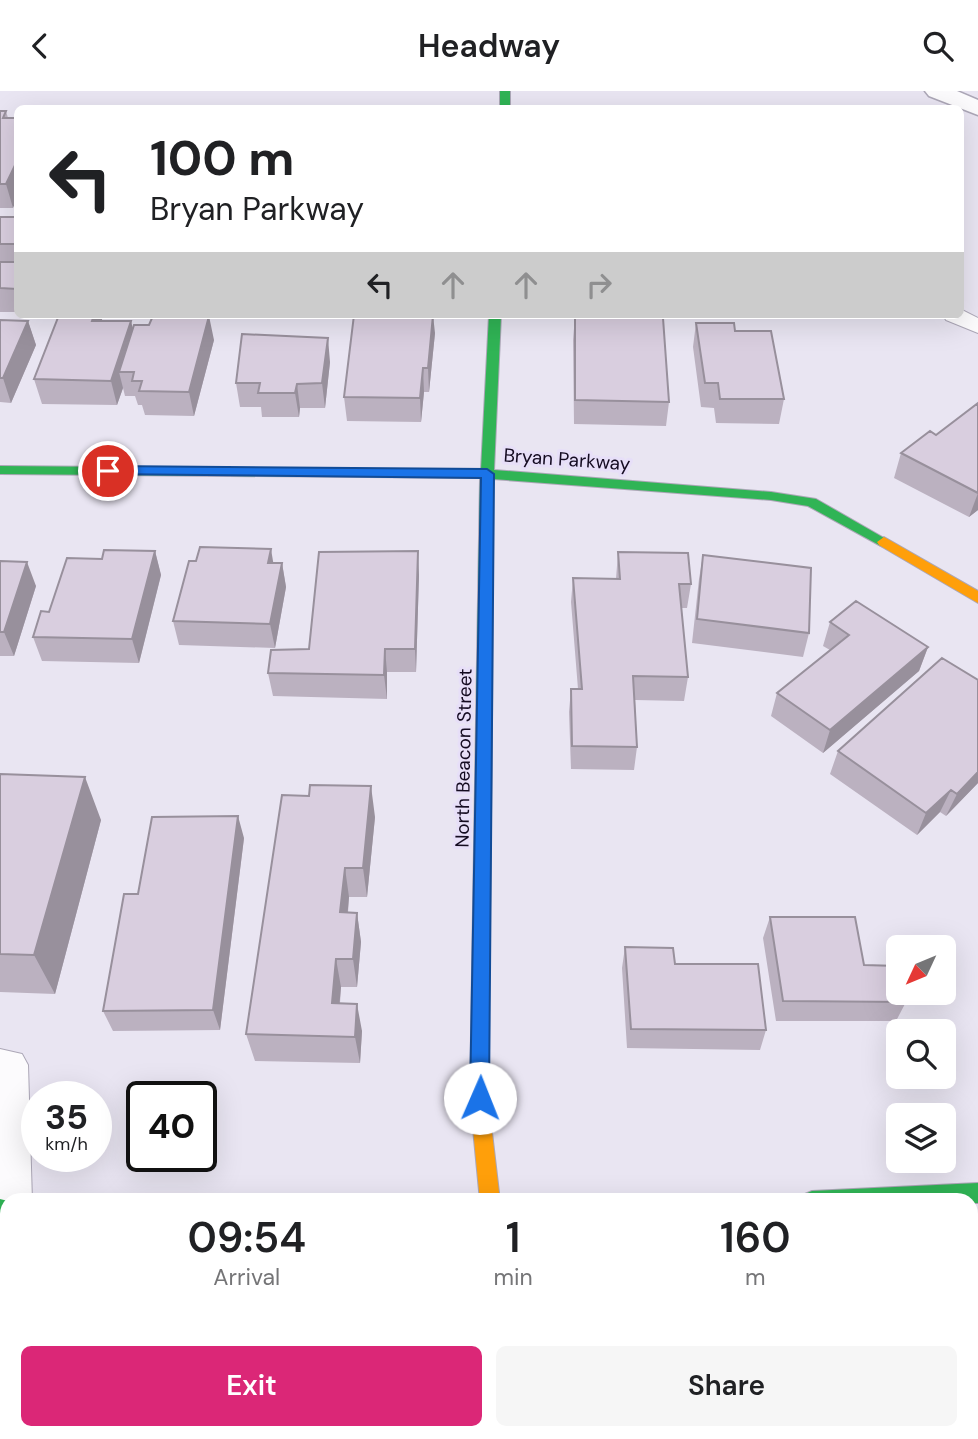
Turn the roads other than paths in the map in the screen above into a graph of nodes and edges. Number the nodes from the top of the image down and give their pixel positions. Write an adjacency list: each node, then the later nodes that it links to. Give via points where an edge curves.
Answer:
1 (937, 91): 2 (street)
2 (978, 108)
3 (495, 319): 5 (street, North Beacon Street)
4 (0, 470): 5 (street, Bryan Parkway)
5 (487, 474): 6 (street, Bryan Parkway, via 811,502); 9 (street, North Beacon Street, via 480,1098)
6 (978, 598)
7 (0, 1065): 8 (lane, via 10,1065)
8 (13, 1193)
9 (489, 1193)

